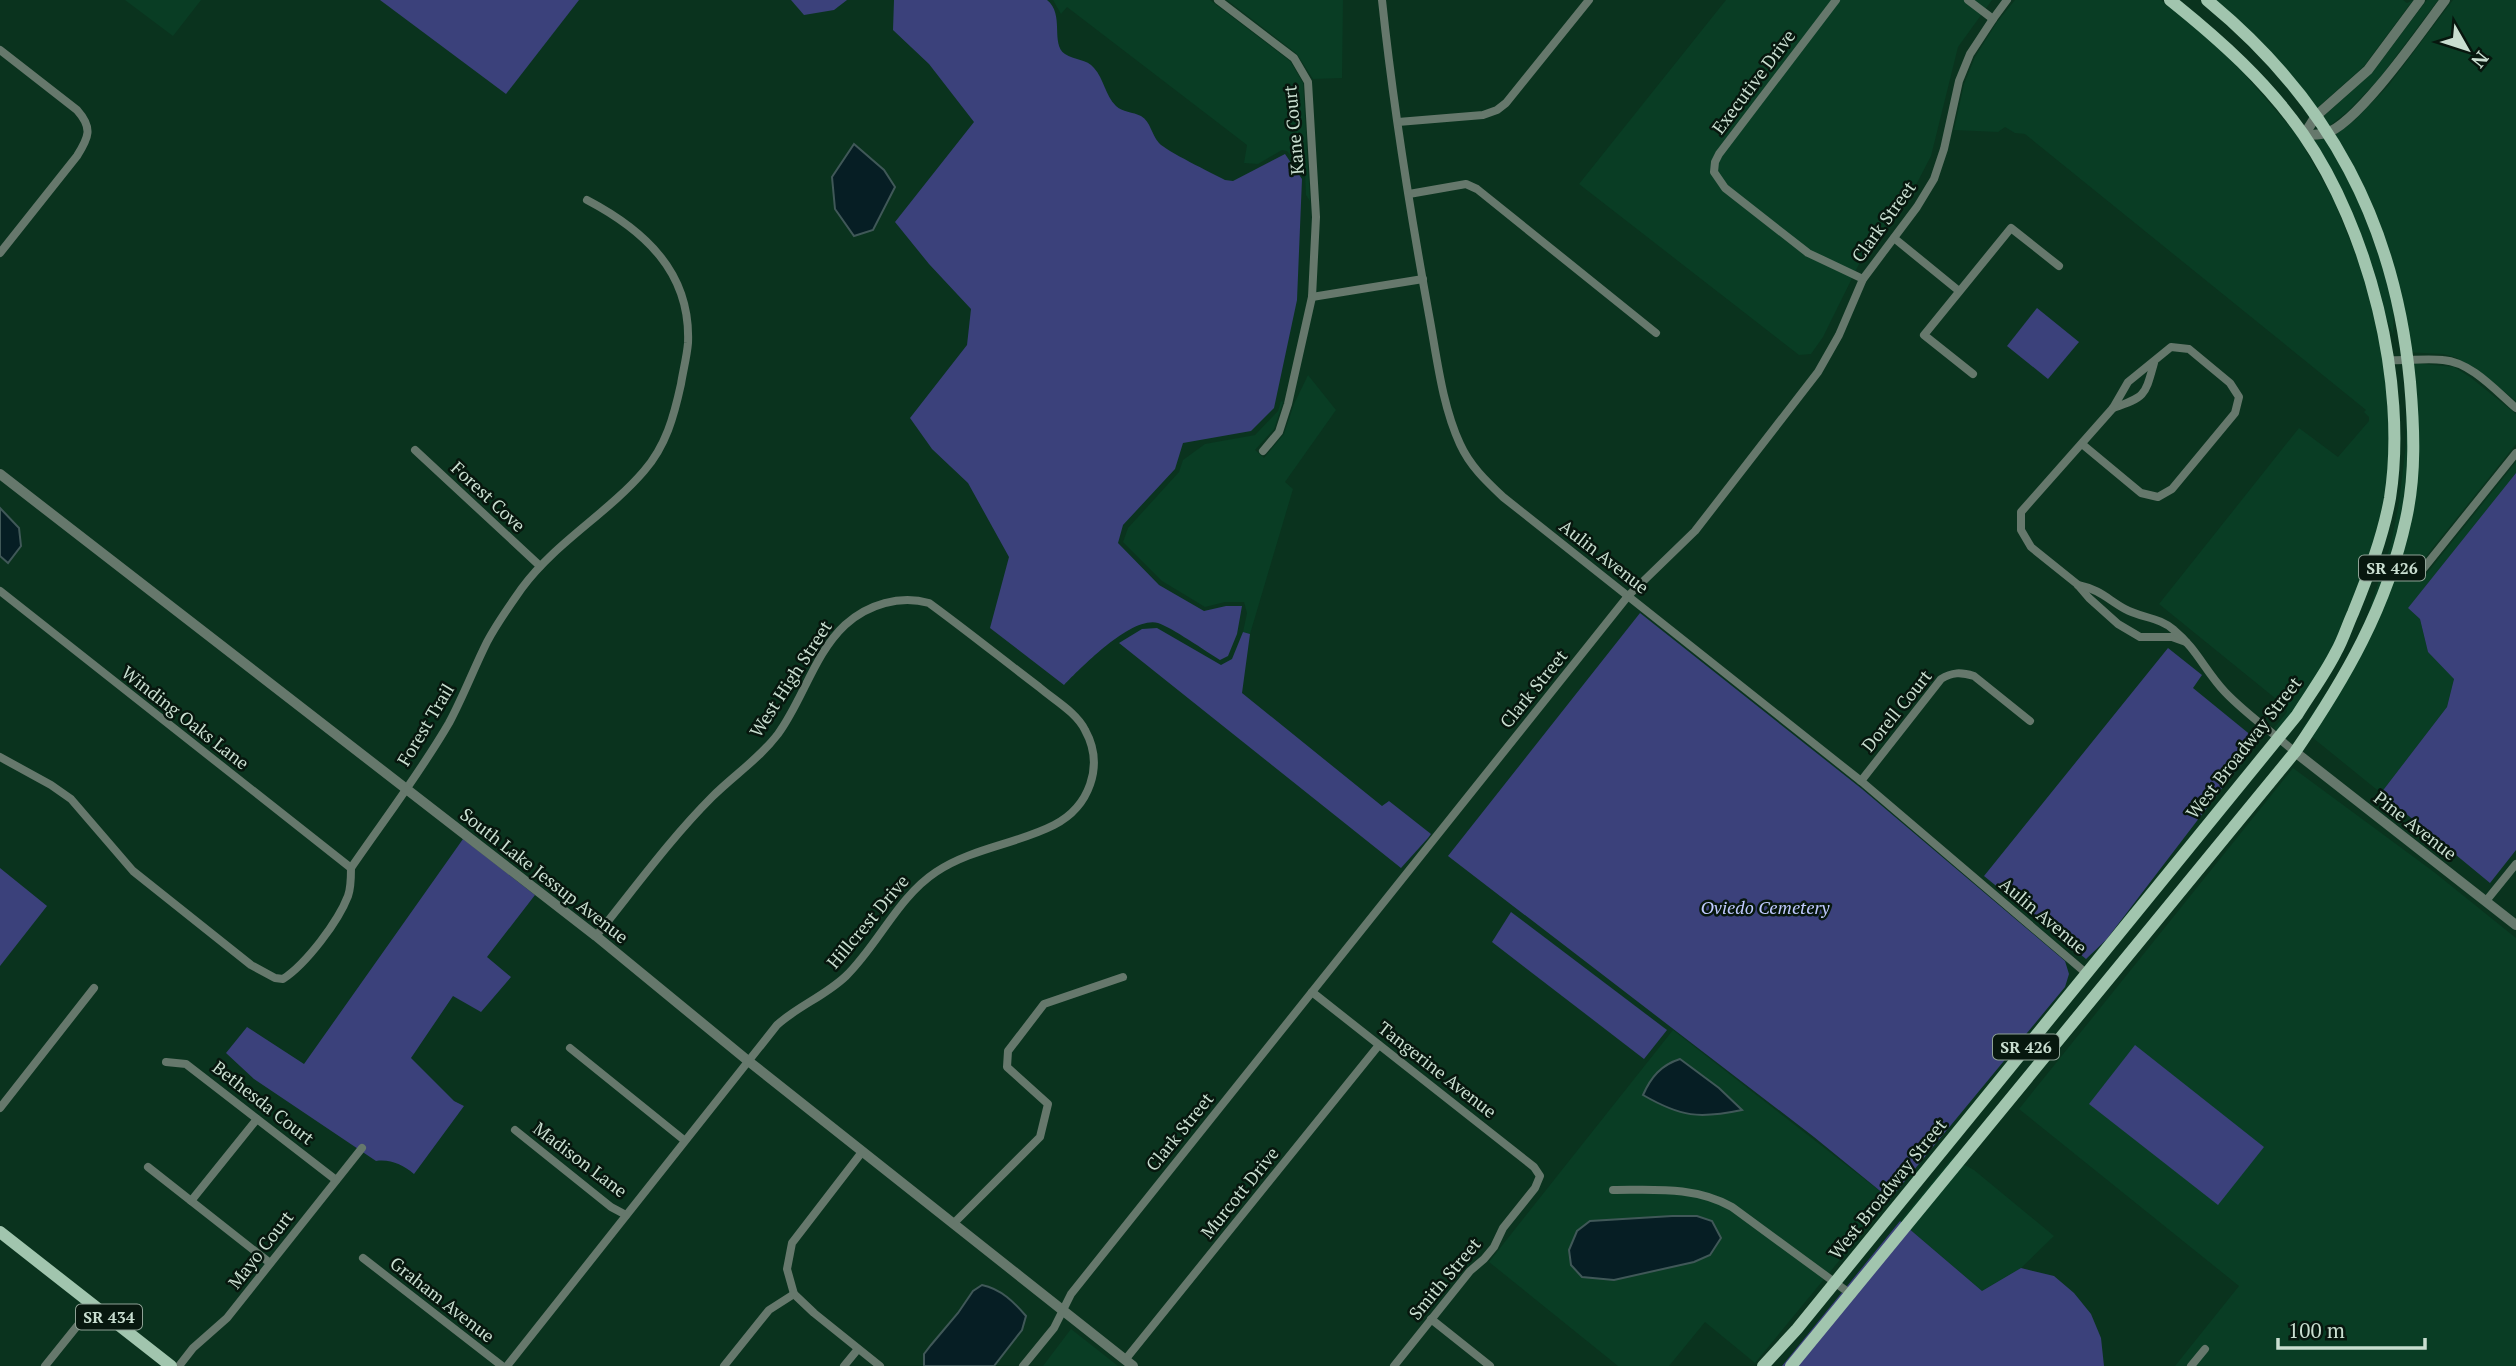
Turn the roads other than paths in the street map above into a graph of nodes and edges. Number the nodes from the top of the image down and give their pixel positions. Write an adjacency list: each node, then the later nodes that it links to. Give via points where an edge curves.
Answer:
1 (1218, 0): 25 (street, Kane Court, via 1294,58 1308,82 1316,218)
2 (1382, 0): 14 (street, Aulin Avenue)
3 (1588, 0): 14 (street, via 1497,110)
4 (1836, 0): 23 (street, Executive Drive, via 1719,154 1714,173 1725,188 1808,253)
5 (1968, 0): 11 (street)
6 (2007, 0): 11 (street, Clark Street)
7 (2170, 0): 16 (main road, West Broadway Street / SR 426, via 2252,71)
8 (2207, 0): 13 (main road, SR 426, via 2269,56)
9 (2420, 0): 13 (street, via 2368,70)
10 (2445, 0): 15 (street, via 2383,82)
11 (1993, 19): 19 (street, Clark Street, via 1959,81 1934,179)
12 (0, 50): 20 (street, via 77,110 88,131 77,156)
13 (2316, 116): 15 (main road, SR 426); 16 (street)
14 (1398, 121): 17 (street, Aulin Avenue)
15 (2328, 133): 16 (street); 28 (main road, SR 426, via 2378,234)
16 (2304, 135): 27 (main road, West Broadway Street / SR 426, via 2338,196 2364,259)
17 (1409, 194): 22 (street, Aulin Avenue); 26 (street, via 1466,184 1477,188)
18 (587, 200): 38 (street, Forest Trail, via 624,220 652,245 680,292 688,344 676,410 661,447 622,494)
19 (1894, 238): 23 (street, Clark Street); 24 (street)
20 (0, 253)
21 (2059, 266): 24 (street, via 2011,228)
22 (1423, 279): 25 (street); 42 (street, Aulin Avenue, via 1445,397 1459,444 1471,464 1503,498)
23 (1863, 279): 42 (street, Clark Street, via 1818,372 1695,531)
24 (1959, 291): 30 (street, via 1924,335)
25 (1312, 297): 35 (street, Kane Court, via 1279,432)
26 (1656, 333)
27 (2388, 360): 28 (street); 50 (main road, West Broadway Street / SR 426, via 2395,441 2390,498 2370,570 2337,651)
28 (2408, 361): 32 (street, via 2455,362); 51 (main road, SR 426, via 2414,449 2406,518 2389,578 2372,624 2338,689)
29 (2154, 363): 31 (street, via 2128,382); 31 (street, via 2142,396); 33 (street, via 2171,347 2189,349 2230,383 2239,397 2235,413 2172,489 2158,498 2141,493)
30 (1973, 374)
31 (2113, 408): 33 (street)
32 (2516, 408)
33 (2082, 444): 40 (street, via 2021,512 2021,530 2031,547)
34 (415, 450): 38 (street, Forest Cove)
35 (1263, 451)
36 (2516, 453): 39 (street)
37 (0, 474): 54 (street, South Lake Jessup Avenue)
38 (540, 566): 54 (street, Forest Trail, via 489,639 449,723)
39 (2423, 569)
40 (2077, 584): 43 (street, via 2095,588); 45 (street)
41 (0, 591): 56 (street, Winding Oaks Lane)
42 (1628, 596): 53 (street, Aulin Avenue); 65 (street, Clark Street)
43 (2137, 615): 44 (street); 45 (street)
44 (2164, 622): 46 (street); 47 (street)
45 (2130, 633): 46 (street)
46 (2159, 638): 47 (street)
47 (2186, 642): 50 (street, via 2226,693)
48 (989, 648): 60 (street, West High Street, via 929,603 911,598 890,601 845,625 826,649 778,734 713,796); 69 (street, Hillcrest Drive, via 1086,730 1094,771 1088,794 1054,825 957,860 935,873 918,887 847,975 791,1012)
49 (2031, 721): 53 (street, Dorell Court, via 1974,676 1949,674)
50 (2278, 738): 51 (street); 58 (main road, West Broadway Street / SR 426)
51 (2295, 752): 57 (street, Pine Avenue); 61 (main road, SR 426)
52 (0, 757): 56 (street, Forest Trail, via 71,799 133,871 251,965 275,978 283,979 295,971 327,932 349,893)
53 (1861, 781): 62 (street, Aulin Avenue)
54 (406, 788): 56 (street, Forest Trail); 60 (street, South Lake Jessup Avenue)
55 (2516, 864): 57 (street)
56 (351, 868)
57 (2486, 901): 59 (street, Pine Avenue)
58 (2143, 904): 61 (main road, via 2140,919 2131,930); 62 (main road, West Broadway Street / SR 426)
59 (2516, 925)
60 (596, 936): 69 (street, South Lake Jessup Avenue)
61 (2131, 949): 66 (main road, SR 426)
62 (2086, 973): 66 (main road, via 2086,993 2076,1005); 87 (main road, West Broadway Street / SR 426)
63 (1123, 977): 83 (street, via 1044,1004 1007,1051 1007,1066 1048,1104 1040,1137)
64 (94, 988): 71 (street)
65 (1312, 992): 67 (street, Tangerine Avenue); 91 (street, Clark Street)
66 (2077, 1016): 89 (main road, SR 426)
67 (1380, 1045): 78 (street, Tangerine Avenue); 95 (street, Murcott Drive)
68 (570, 1048): 74 (street)
69 (747, 1060): 74 (street, Hillcrest Drive); 76 (street, South Lake Jessup Avenue)
70 (166, 1062): 72 (street, Bethesda Court, via 186,1064)
71 (0, 1108)
72 (257, 1119): 79 (street, Bethesda Court); 81 (street)
73 (514, 1130): 82 (street, Madison Lane)
74 (684, 1140): 82 (street, Hillcrest Drive)
75 (362, 1148): 79 (street, Mayo Court)
76 (862, 1152): 83 (street, South Lake Jessup Avenue); 88 (street, via 792,1243 787,1269)
77 (148, 1167): 81 (street)
78 (1540, 1176): 92 (street, Smith Street, via 1494,1247)
79 (336, 1180): 86 (street, Mayo Court)
80 (1613, 1190): 87 (street, via 1673,1189 1717,1199)
81 (191, 1201): 86 (street)
82 (626, 1214): 99 (street, Hillcrest Drive)
83 (953, 1224): 91 (street, South Lake Jessup Avenue)
84 (0, 1232): 90 (main road, SR 434)
85 (363, 1258): 99 (street, Graham Avenue)
86 (270, 1263): 98 (street, Mayo Court, via 227,1318)
87 (1835, 1283): 89 (street); 106 (main road, West Broadway Street / SR 426)
88 (794, 1294): 93 (street); 100 (street, via 769,1310)
89 (1852, 1295): 107 (main road, SR 426)
90 (94, 1305): 96 (main road, SR 434); 97 (street)
91 (1062, 1310): 95 (street, South Lake Jessup Avenue); 103 (street, Clark Street, via 1054,1328)
92 (1431, 1319): 104 (street, Smith Street); 105 (street)
93 (858, 1349): 101 (street); 102 (street)
94 (2205, 1349): 108 (street)
95 (1129, 1363)
96 (168, 1364)
97 (45, 1366)
98 (179, 1366)
99 (504, 1366)
100 (724, 1366)
101 (844, 1366)
102 (880, 1366)
103 (1023, 1366)
104 (1394, 1366)
105 (1490, 1366)
106 (1763, 1366)
107 (1791, 1366)
108 (2191, 1366)

